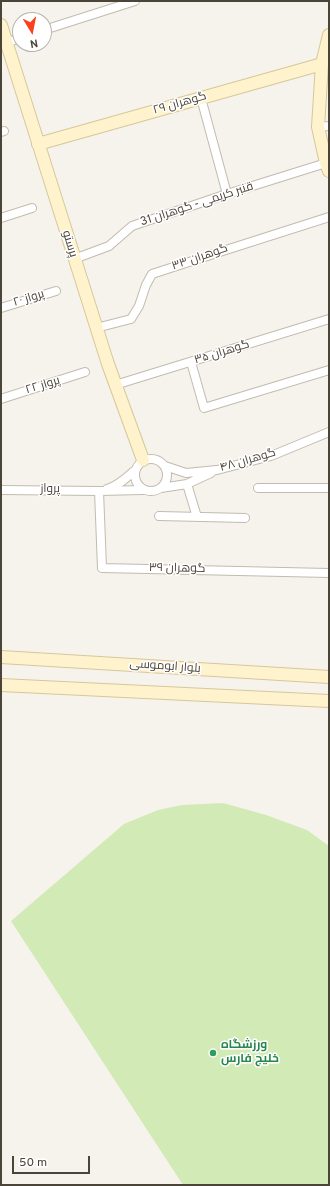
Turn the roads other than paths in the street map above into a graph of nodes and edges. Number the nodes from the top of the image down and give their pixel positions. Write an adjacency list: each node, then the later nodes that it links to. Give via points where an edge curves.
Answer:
1 (135, 1): 3 (street)
2 (1, 25): 6 (street, پرستو)
3 (52, 27)
4 (329, 35): 7 (street)
5 (12, 40): 6 (street)
6 (6, 42): 11 (street, پرستو)
7 (322, 64): 8 (street); 9 (street, گوهران ۲۹)
8 (325, 86): 10 (street)
9 (201, 98): 11 (street, گوهران ۲۹); 13 (street)
10 (323, 126): 12 (street)
11 (38, 144): 17 (street, پرستو)
12 (327, 167): 13 (street, قنبر کریمی - گوهران 31)
13 (227, 194): 17 (street, قنبر کریمی - گوهران 31, via 132,226 109,246)
14 (32, 208): 16 (street)
15 (329, 217): 21 (street, گوهران ۳۳, via 152,274 131,319)
16 (1, 218)
17 (74, 259): 21 (street, پرستو)
18 (56, 291): 19 (street, پرواز ۲۰)
19 (1, 308)
20 (329, 319): 22 (street, گوهران ۳۵)
21 (96, 328): 25 (street, پرستو)
22 (191, 362): 23 (street, via 204,408); 25 (street, گوهران ۳۵)
23 (329, 370)
24 (85, 372): 26 (street, پرواز ۲۲)
25 (115, 385): 28 (street, پرستو)
26 (1, 399)
27 (329, 432): 30 (street, گوهران ۴۸, via 271,456)
28 (143, 460): 29 (street, via 159,460); 31 (street)
29 (165, 466): 30 (street, گوهران ۴۸, via 186,473); 33 (street, via 167,478)
30 (217, 470): 32 (street)
31 (134, 471): 37 (street, via 137,485); 38 (street, via 113,487)
32 (187, 484): 33 (street); 40 (street)
33 (161, 488): 37 (street, via 153,491)
34 (258, 488): 35 (street)
35 (329, 488)
36 (1, 490): 38 (street, پرواز)
37 (144, 490): 38 (street, پرواز)
38 (99, 491): 42 (street, گوهران ۳۹, via 102,568)
39 (160, 516): 40 (street)
40 (197, 517): 41 (street)
41 (245, 518)
42 (329, 573)
43 (1, 657): 44 (street, بلوار ابوموسی)
44 (329, 677)
45 (1, 685): 46 (street)
46 (329, 701)

